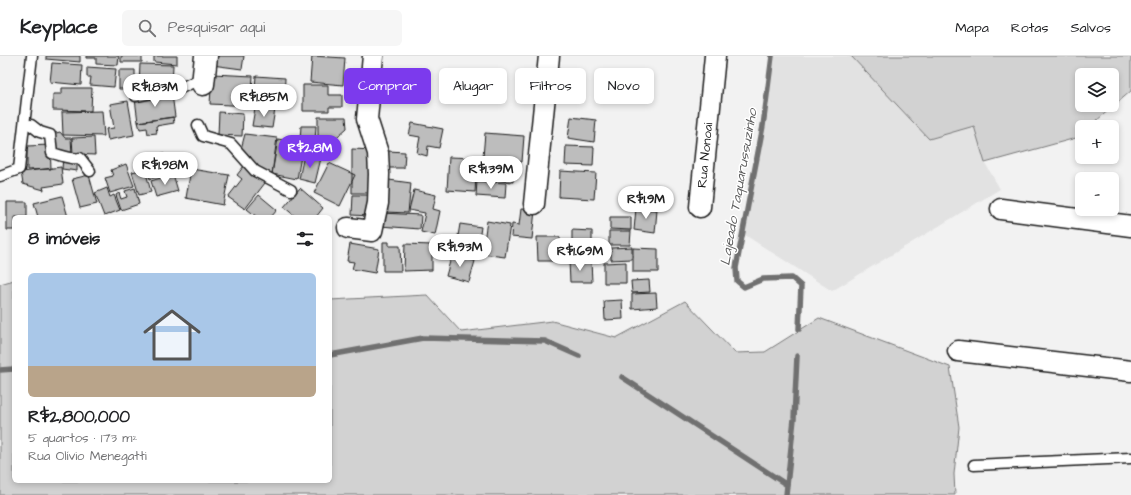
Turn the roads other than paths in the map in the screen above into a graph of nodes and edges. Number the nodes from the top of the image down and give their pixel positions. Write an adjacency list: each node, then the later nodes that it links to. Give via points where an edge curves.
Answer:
1 (32, 56): 11 (lane, via 19,169)
2 (206, 56): 6 (street)
3 (373, 56): 17 (street, via 366,119 378,152 378,203 372,230)
4 (549, 56): 13 (street)
5 (715, 56): 14 (street, Rua Nonoai)
6 (204, 81): 7 (lane)
7 (136, 96)
8 (31, 125): 10 (lane, via 40,132 50,135 52,153 73,159 80,158)
9 (198, 125): 12 (lane, via 203,136 231,144 256,171)
10 (90, 171)
11 (0, 176)
12 (291, 190)
13 (534, 204)
14 (700, 207)
15 (1001, 209): 16 (street)
16 (1131, 226)
17 (348, 228)
18 (958, 351): 19 (street)
19 (1131, 371)
20 (1131, 458): 21 (lane)
21 (974, 465)

